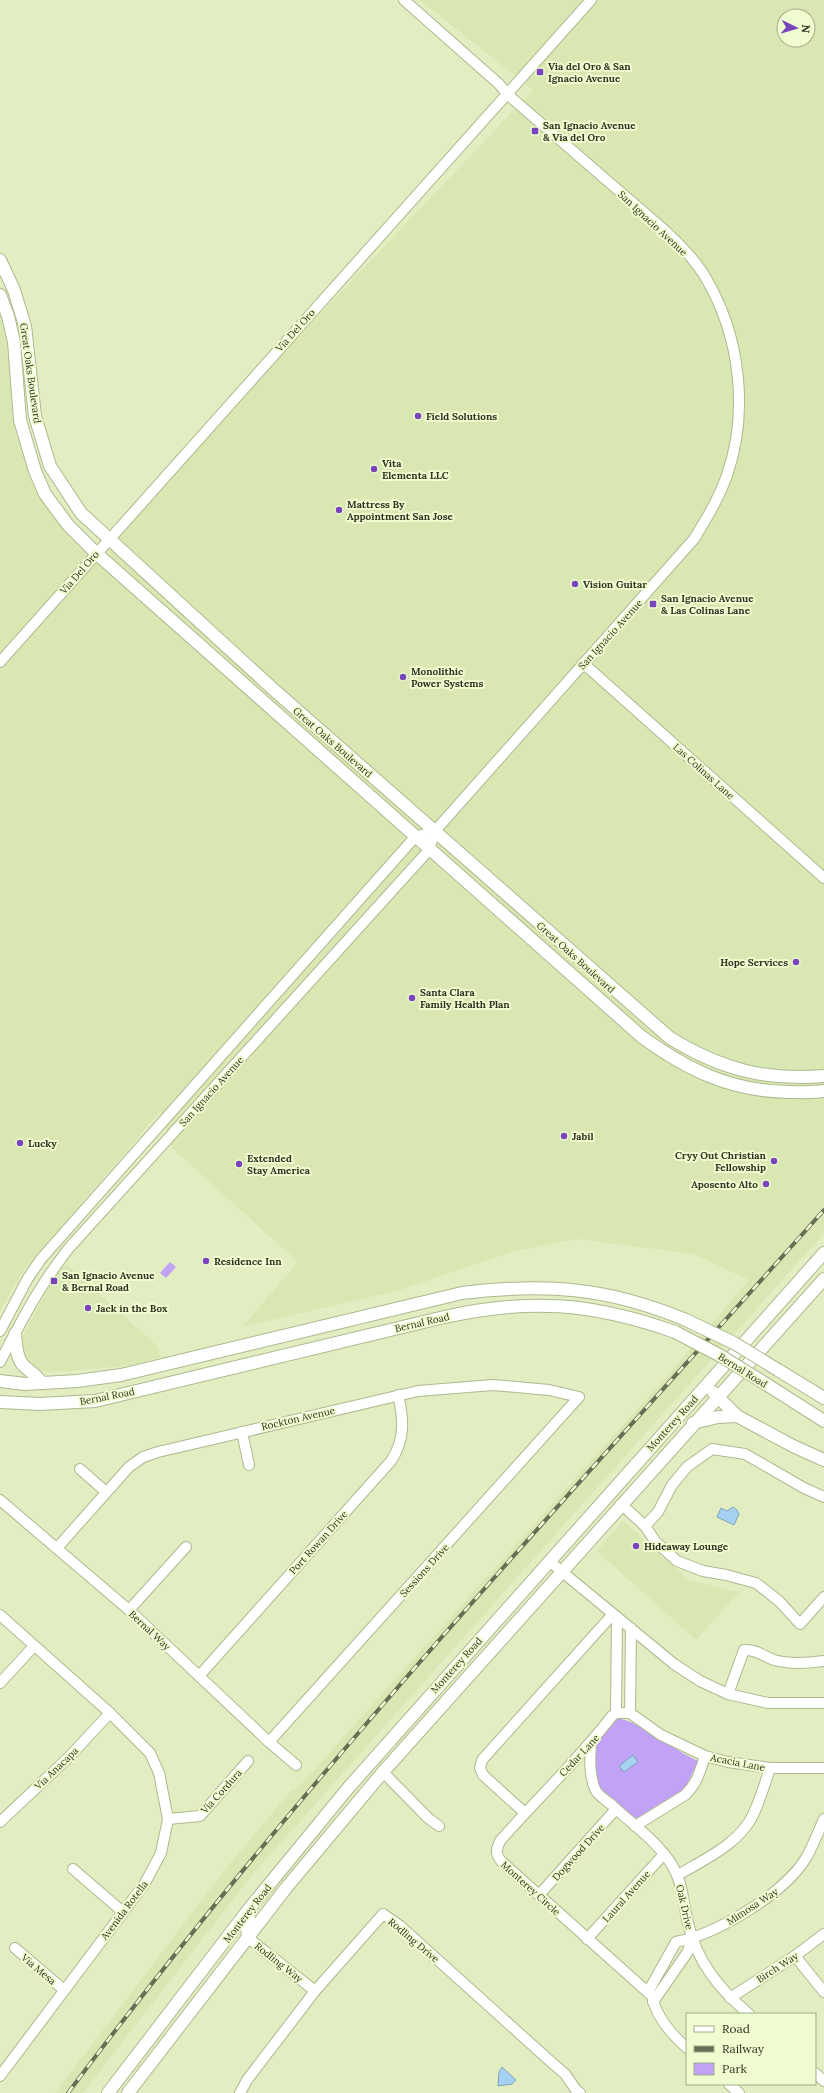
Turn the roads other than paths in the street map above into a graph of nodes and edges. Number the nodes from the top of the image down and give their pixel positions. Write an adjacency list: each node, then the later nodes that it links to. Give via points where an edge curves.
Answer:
1 (404, 0): 3 (street, San Ignacio Avenue)
2 (591, 0): 3 (street, Via Del Oro)
3 (508, 94): 6 (street, Via Del Oro); 9 (street, San Ignacio Avenue, via 683,248 706,279 720,306 736,361 739,390 735,446 728,474 713,509 694,539)
4 (0, 260): 6 (main road, Great Oaks Boulevard, via 14,290 25,326 35,416 50,466 81,513)
5 (0, 295): 7 (main road, Great Oaks Boulevard, via 14,342 20,420 35,471 45,494 68,525)
6 (108, 539): 7 (street, Via Del Oro); 10 (main road, Great Oaks Boulevard)
7 (96, 554): 8 (street, Via Del Oro); 11 (main road, Great Oaks Boulevard)
8 (0, 662)
9 (583, 663): 12 (street, San Ignacio Avenue, via 538,713 508,752); 15 (street, Las Colinas Lane)
10 (274, 690): 11 (main road); 12 (main road, Great Oaks Boulevard)
11 (257, 697): 13 (main road, Great Oaks Boulevard)
12 (435, 831): 13 (street); 14 (street, San Ignacio Avenue); 16 (main road, Great Oaks Boulevard)
13 (415, 837): 14 (main road, Great Oaks Boulevard); 20 (street, San Ignacio Avenue)
14 (429, 850): 17 (main road, Great Oaks Boulevard); 21 (street, San Ignacio Avenue)
15 (824, 878)
16 (585, 965): 17 (main road); 18 (main road, Great Oaks Boulevard, via 670,1038 711,1061 771,1076)
17 (574, 976): 19 (main road, Great Oaks Boulevard, via 642,1037 696,1071 727,1084 769,1092)
18 (824, 1076)
19 (824, 1091)
20 (122, 1167): 21 (street); 24 (street, San Ignacio Avenue, via 35,1267)
21 (131, 1181): 25 (street, San Ignacio Avenue, via 69,1248 47,1276)
22 (824, 1253): 29 (main road, Monterey Road)
23 (824, 1279): 32 (main road, Monterey Road)
24 (0, 1331)
25 (15, 1334): 26 (street, San Ignacio Avenue); 28 (main road, via 17,1354 22,1364 36,1373)
26 (0, 1362)
27 (0, 1381): 28 (main road, Bernal Road, via 26,1384)
28 (42, 1382): 33 (main road, Bernal Road, bridge, via 83,1381 121,1375 462,1293 499,1288 551,1288 604,1294 650,1305 734,1343)
29 (706, 1385): 32 (main road); 49 (main road, Monterey Road)
30 (398, 1394): 31 (street, Rockton Avenue, via 493,1385 549,1390); 38 (street, Rockton Avenue); 58 (street, Port Rowan Drive, via 404,1430 399,1449 391,1462)
31 (579, 1397): 65 (street, Sessions Drive)
32 (718, 1397): 35 (main road); 37 (main road, Monterey Road)
33 (824, 1398)
34 (0, 1402): 36 (main road, Bernal Road, bridge, via 40,1404 95,1401 440,1318 492,1308 531,1305 589,1308 628,1316 675,1332 714,1352)
35 (737, 1416): 37 (main road); 39 (main road)
36 (824, 1421)
37 (693, 1423): 45 (main road, Monterey Road)
38 (242, 1432): 40 (street); 42 (street, Rockton Avenue, via 143,1457 129,1467)
39 (824, 1460)
40 (249, 1465)
41 (80, 1470): 42 (street)
42 (106, 1492): 48 (street, Rockton Avenue)
43 (824, 1497): 46 (street, via 745,1454 712,1449 687,1467 672,1485 658,1512)
44 (0, 1500): 48 (street, Bernal Way)
45 (622, 1504): 46 (street); 50 (main road, Monterey Road)
46 (645, 1526): 51 (street, via 655,1541 678,1561 703,1571 756,1583 779,1601 800,1624)
47 (186, 1547): 52 (street)
48 (57, 1548): 52 (street, Bernal Way)
49 (549, 1561): 50 (street); 84 (main road, Monterey Road, via 387,1743)
50 (562, 1571): 54 (street); 72 (main road, Monterey Road)
51 (824, 1597)
52 (129, 1610): 58 (street, Bernal Way)
53 (0, 1615): 56 (street, Avenida Rotella)
54 (615, 1615): 55 (street); 63 (street); 74 (street, via 482,1760 480,1768 483,1775)
55 (631, 1628): 60 (street, via 687,1674); 64 (street)
56 (34, 1646): 59 (street); 62 (street, Avenida Rotella)
57 (824, 1661): 60 (street, via 782,1661 744,1650)
58 (199, 1676): 65 (street, Bernal Way)
59 (0, 1683)
60 (728, 1694): 61 (street, via 768,1703)
61 (824, 1703)
62 (110, 1713): 75 (street, Avenida Rotella, via 150,1753 160,1773); 77 (street, Via Anacapa, via 69,1757)
63 (616, 1713): 64 (street); 66 (street, Cedar Lane)
64 (633, 1716): 67 (street, Acacia Lane, via 661,1735)
65 (269, 1742): 69 (street, Bernal Way)
66 (591, 1744): 73 (street, Oak Drive, via 589,1770 595,1790); 74 (street, Cedar Lane)
67 (705, 1756): 70 (street, Acacia Lane); 79 (street, via 692,1789)
68 (248, 1761): 75 (street, Via Cordura, via 200,1816)
69 (296, 1765)
70 (770, 1768): 71 (street, Acacia Lane); 82 (street, via 753,1815 742,1832 729,1844)
71 (824, 1768)
72 (383, 1772): 78 (street); 87 (main road, Monterey Road)
73 (616, 1809): 79 (street, Oak Drive); 83 (street, Dogwood Drive)
74 (525, 1812): 83 (street, Monterey Circle, via 500,1841 496,1850 502,1862)
75 (168, 1819): 85 (street, Avenida Rotella, via 161,1853 145,1883)
76 (824, 1819): 89 (street, Mimosa Way, via 806,1858 776,1892 709,1933)
77 (0, 1822)
78 (439, 1826)
79 (635, 1826): 80 (street, Oak Drive)
80 (664, 1854): 82 (street, Oak Drive); 88 (street, Laural Avenue)
81 (73, 1869): 85 (street)
82 (678, 1875): 89 (street, Oak Drive)
83 (539, 1895): 88 (street, Monterey Circle)
84 (249, 1909): 87 (street, Rodling Way); 105 (main road, Monterey Road)
85 (123, 1912): 92 (street, Avenida Rotella)
86 (824, 1934): 91 (street, Birch Way)
87 (247, 1937): 93 (street, Rodling Way); 106 (main road, Monterey Road)
88 (587, 1939): 94 (street, Monterey Circle)
89 (693, 1939): 94 (street, Mimosa Way, via 676,1942); 96 (street, Oak Drive, via 704,1967); 97 (street, via 687,1953)
90 (15, 1948): 92 (street, Via Mesa)
91 (795, 1956): 95 (street); 96 (street, Birch Way)
92 (64, 1990): 101 (street, Avenida Rotella)
93 (315, 1991): 104 (street, Rodling Drive, via 383,1914 399,1925 565,2074); 107 (street, Rodling Drive, via 247,2080)
94 (648, 1992): 97 (street, Monterey Circle)
95 (824, 1992)
96 (730, 1998): 98 (street, Oak Drive)
97 (653, 2002): 99 (street, Monterey Circle, via 655,2010)
98 (748, 2013)
99 (686, 2047)
100 (816, 2074): 102 (street)
101 (0, 2076)
102 (824, 2081)
103 (730, 2085): 108 (street)
104 (576, 2092)
105 (108, 2093)
106 (128, 2093)
107 (240, 2093)
108 (739, 2093)

